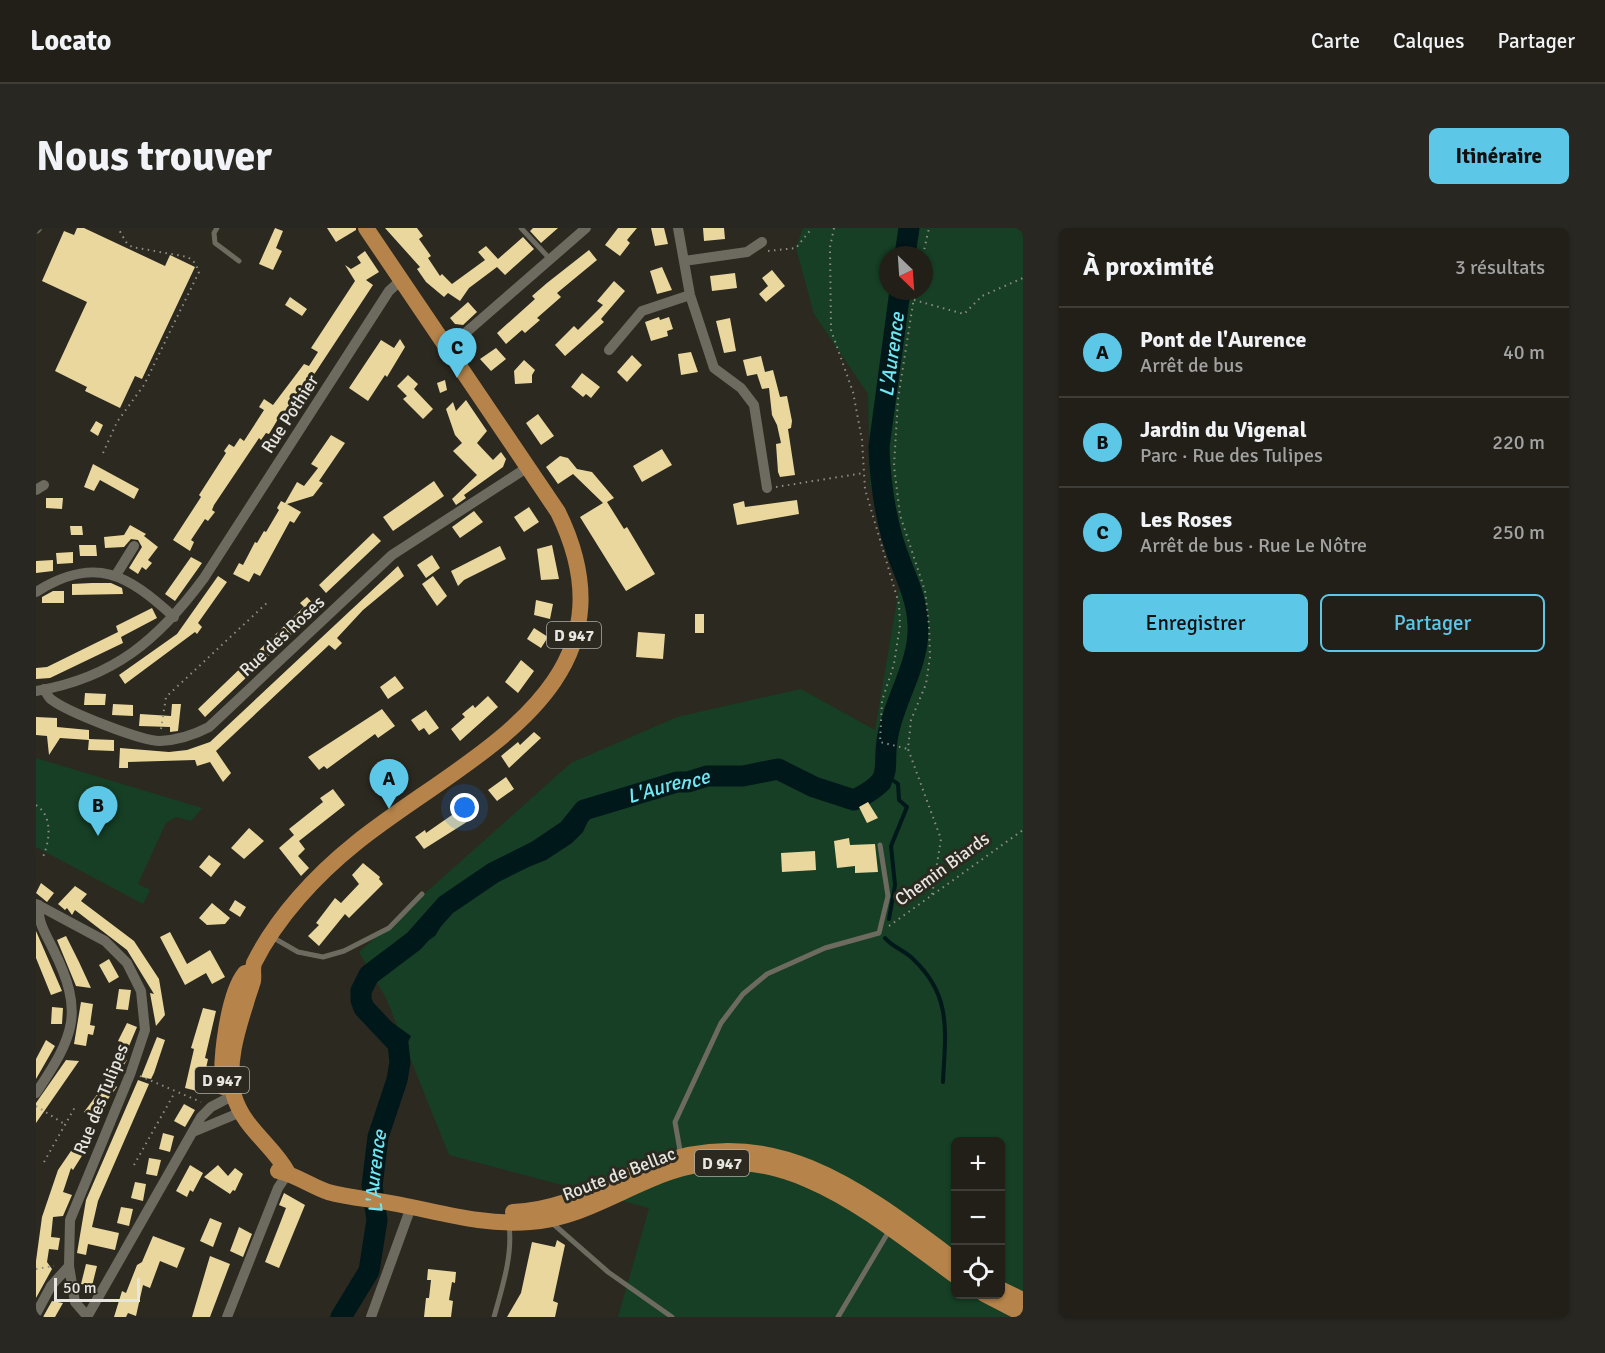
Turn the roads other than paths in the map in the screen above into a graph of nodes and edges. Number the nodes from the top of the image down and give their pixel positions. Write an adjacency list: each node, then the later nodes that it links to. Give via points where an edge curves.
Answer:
1 (217, 228): 8 (lane, via 215,243)
2 (366, 228): 10 (main road, D 947)
3 (521, 228): 7 (lane)
4 (586, 228): 7 (street)
5 (678, 228): 9 (street)
6 (762, 242): 9 (street, via 747,252)
7 (551, 260): 12 (street)
8 (239, 261)
9 (684, 261): 11 (street)
10 (401, 280): 12 (main road, D 947); 19 (street, Rue Pothier, via 389,291)
11 (690, 295): 13 (street, via 642,311); 15 (street, via 714,368 741,388 754,405)
12 (447, 349): 14 (main road, D 947)
13 (609, 350)
14 (528, 467): 20 (street, Rue des Roses, via 392,555 209,728 159,741 139,737 64,707); 24 (main road, D 947, via 558,512 575,558 578,615 561,671 543,698 514,729 338,859 289,910)
15 (767, 488)
16 (134, 546): 17 (street)
17 (116, 575): 18 (street, via 87,571 63,576); 19 (street, via 136,584)
18 (36, 592)
19 (174, 617): 20 (street, Rue Pothier, via 134,654 91,675)
20 (40, 690)
21 (880, 845): 28 (lane, Chemin Biards, via 888,896 879,933 825,948 767,974 743,994 720,1023 675,1122)
22 (422, 894): 24 (lane, via 389,928 323,957 298,952)
23 (38, 904): 25 (street, via 41,924 67,976 72,995 71,1029 63,1054); 37 (street, Rue des Tulipes, via 105,941 127,963 141,991 145,1030 70,1220)
24 (271, 936): 26 (main road, D 947, via 243,975 228,1026 221,1062)
25 (36, 1093)
26 (228, 1106): 27 (street); 27 (street, via 201,1117); 29 (main road, D 947)
27 (190, 1134): 44 (street)
28 (682, 1155): 30 (main road, Route de Bellac / D 947); 35 (main road, Route de Bellac / D 947, via 751,1151 810,1167 877,1204)
29 (288, 1173): 31 (main road, Route de Bellac / D 947, via 346,1196); 45 (street, via 278,1188)
30 (592, 1199): 32 (main road, Route de Bellac / D 947); 34 (main road, Route de Bellac / D 947, via 684,1168 728,1162 753,1164 827,1187)
31 (411, 1207): 32 (main road, Route de Bellac / D 947); 33 (main road, Route de Bellac / D 947, via 458,1218); 46 (street)
32 (548, 1215): 33 (main road, Route de Bellac / D 947); 48 (lane, via 608,1272)
33 (509, 1222): 47 (lane, via 511,1237 504,1283)
34 (890, 1229): 36 (lane, via 897,1226 936,1254); 38 (main road, Route de Bellac / D 947); 49 (lane)
35 (951, 1257)
36 (951, 1259)
37 (69, 1266): 42 (street, via 51,1286); 44 (street, Rue des Tulipes, via 75,1302)
38 (951, 1272)
39 (1005, 1291): 41 (main road)
40 (994, 1299): 43 (main road)
41 (1023, 1300)
42 (36, 1314)
43 (1023, 1314)
44 (87, 1317)
45 (227, 1317)
46 (371, 1317)
47 (494, 1317)
48 (672, 1317)
49 (838, 1317)

